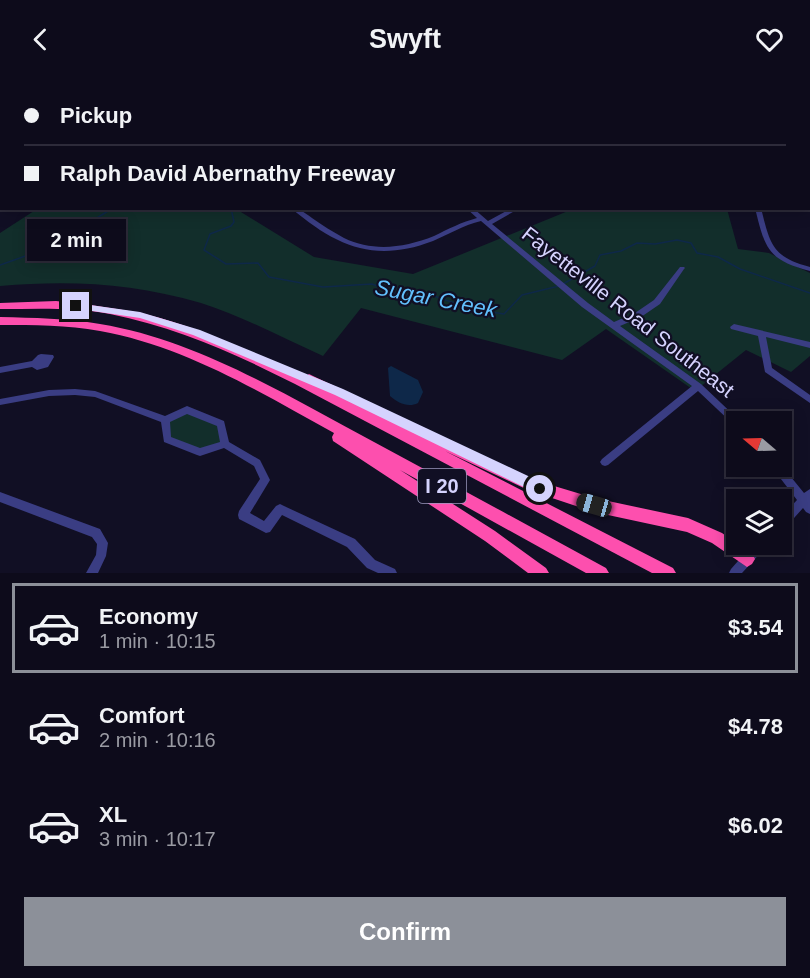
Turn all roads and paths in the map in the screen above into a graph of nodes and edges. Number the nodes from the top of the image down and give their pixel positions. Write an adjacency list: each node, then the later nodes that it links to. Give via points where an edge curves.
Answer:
1 (297, 210): 5 (street, via 331,233 392,252)
2 (471, 210): 5 (street, Fayetteville Road Southeast)
3 (512, 210): 5 (street)
4 (758, 210): 7 (street, via 767,246 773,253 789,264)
5 (484, 221): 10 (street, Fayetteville Road Southeast)
6 (682, 268): 10 (street, via 657,302)
7 (810, 269)
8 (0, 306): 13 (highway, I 20, via 54,305 118,311 173,324)
9 (0, 321): 18 (highway, I 20, via 74,322 137,334 204,358)
10 (613, 326): 17 (street, Fayetteville Road Southeast)
11 (734, 327): 12 (street)
12 (762, 334): 14 (street); 19 (street, via 768,370)
13 (226, 345): 30 (highway, via 339,392 528,484 594,505 688,525 717,538); 35 (highway, I 20)
14 (810, 345)
15 (34, 364): 16 (street)
16 (0, 370)
17 (698, 386): 21 (street, Fayetteville Road Southeast); 24 (street)
18 (284, 399): 33 (highway); 34 (highway, I 20)
19 (810, 400)
20 (0, 402): 22 (street, via 49,393 95,394)
21 (726, 412)
22 (165, 420): 23 (street, via 167,439 200,452); 23 (street, via 187,410 221,424)
23 (225, 444): 32 (street, via 257,464 265,480 243,515 266,528 280,509 351,543 371,564)
24 (605, 462)
25 (786, 477): 27 (street)
26 (0, 497): 31 (street, via 96,533 103,543)
27 (808, 501): 28 (street)
28 (792, 515)
29 (751, 555): 30 (street)
30 (747, 559): 36 (street)
31 (92, 573)
32 (391, 573)
33 (541, 573)
34 (601, 573)
35 (668, 573)
36 (735, 573)

